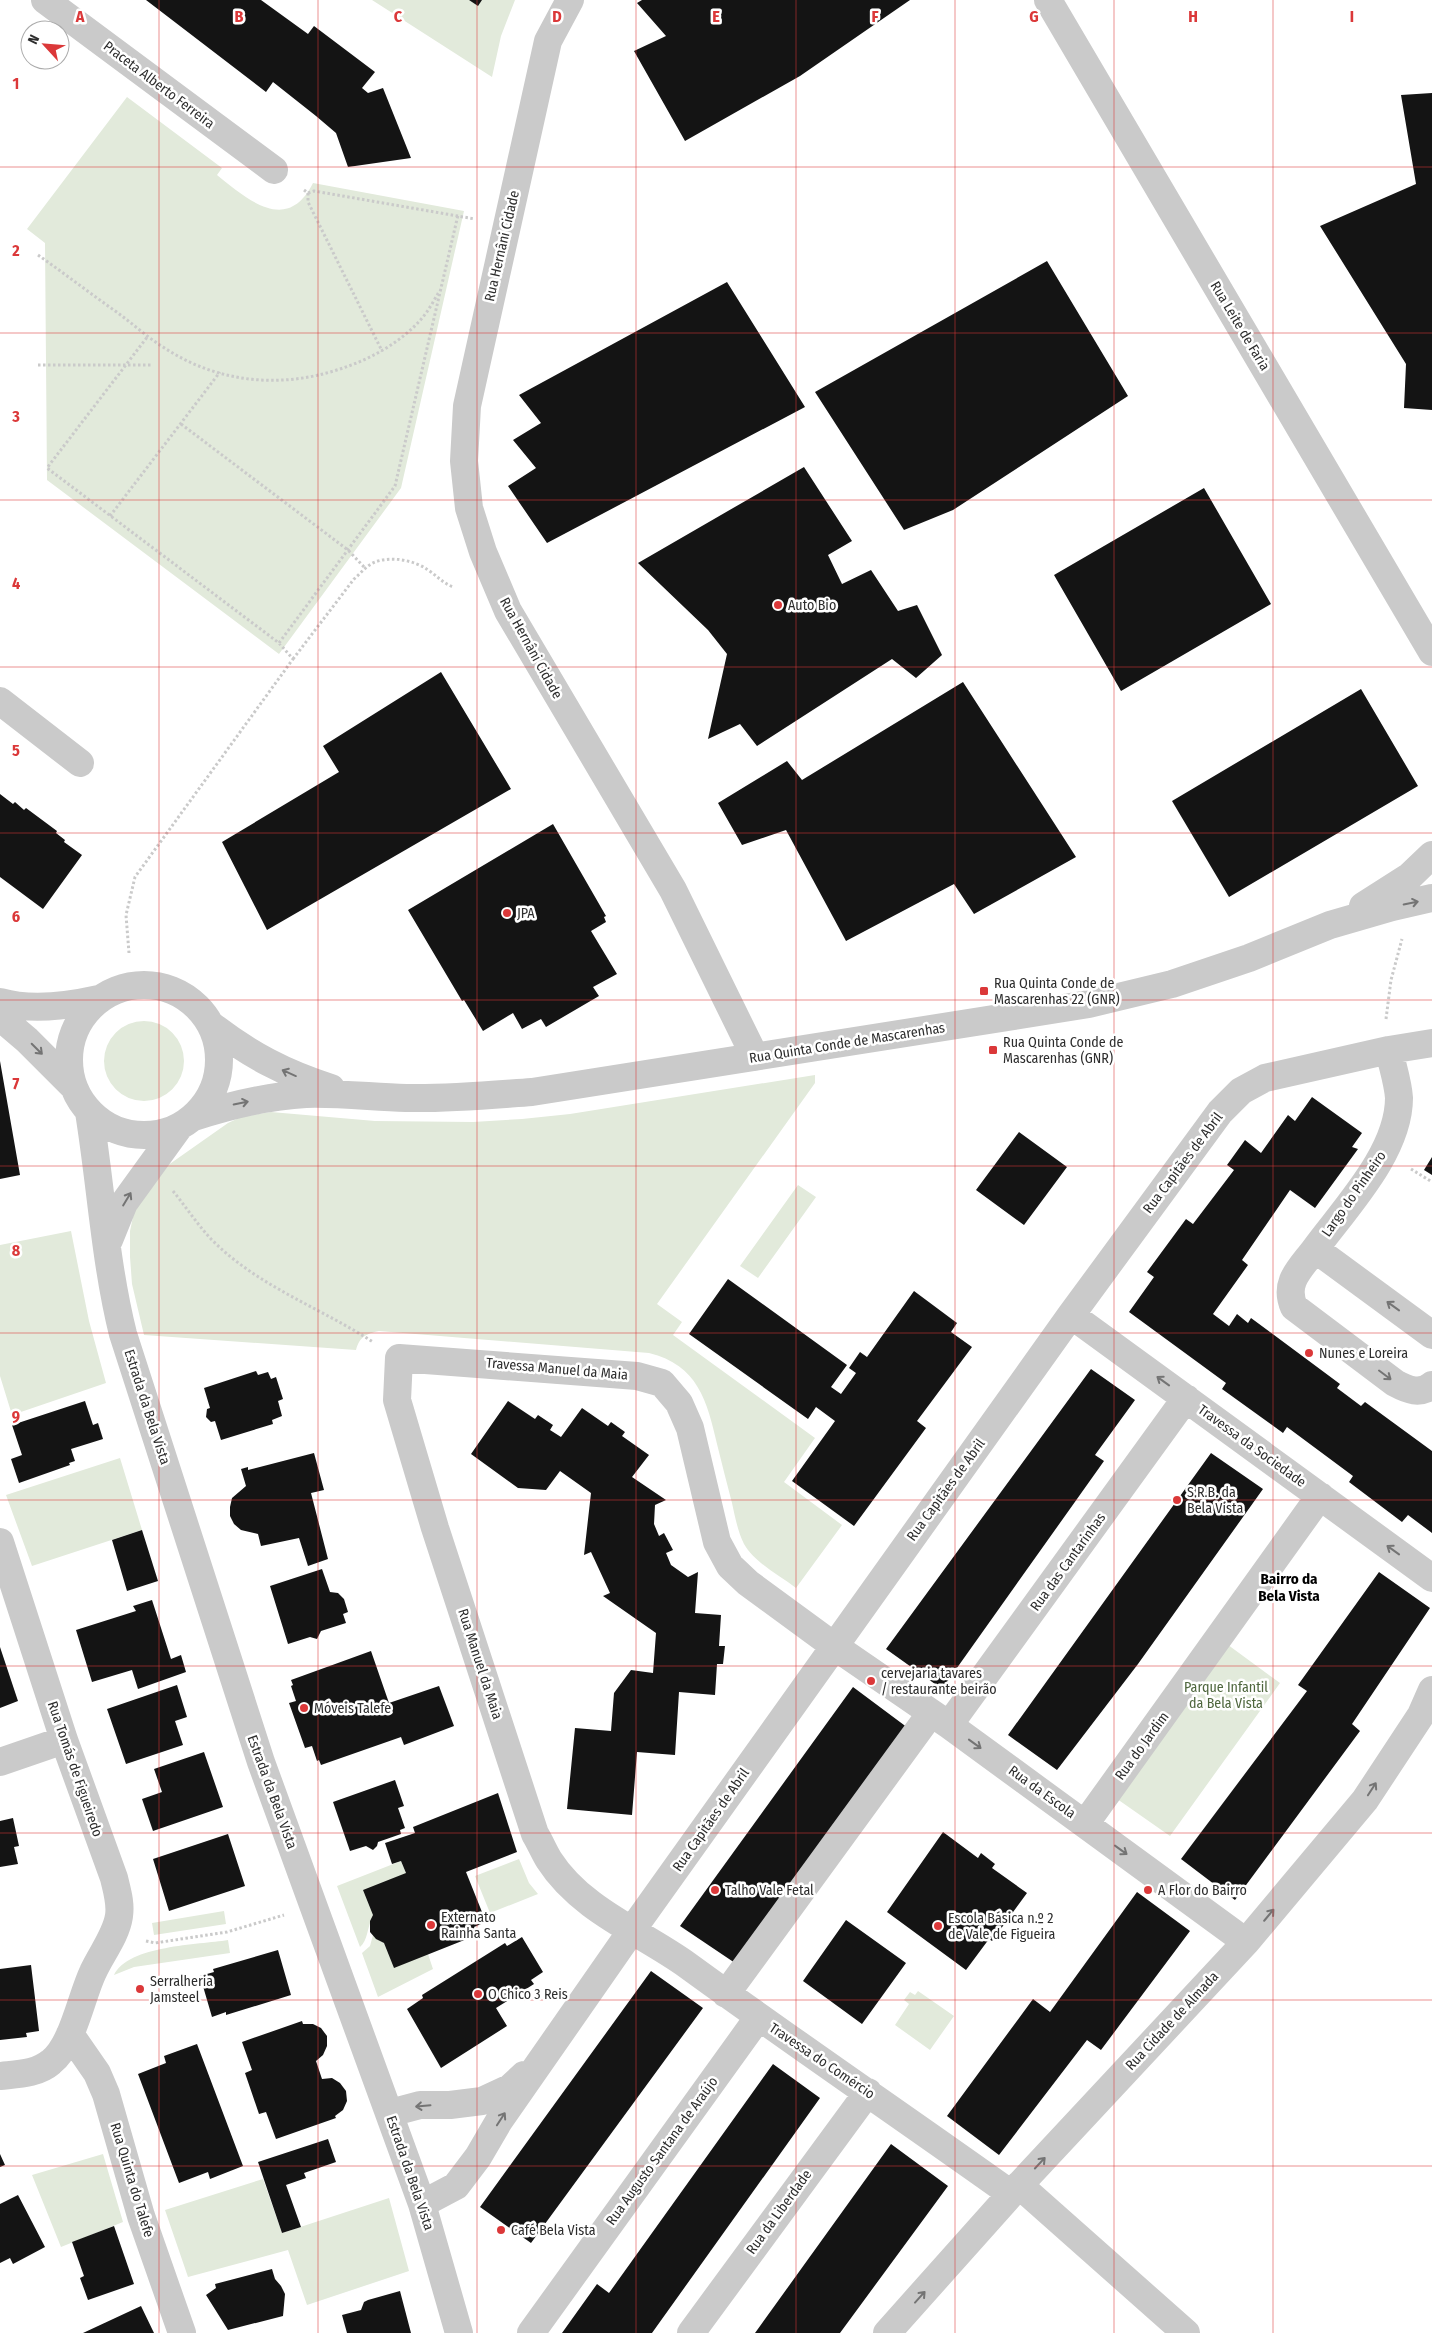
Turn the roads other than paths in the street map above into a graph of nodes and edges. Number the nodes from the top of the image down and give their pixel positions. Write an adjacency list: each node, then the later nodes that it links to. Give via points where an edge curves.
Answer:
1 (45, 0): 4 (street, Praceta Alberto Ferreira)
2 (570, 0): 17 (street, Rua Hernâni Cidade, via 548,41 467,406 464,461 469,508 508,611 673,890)
3 (1048, 0): 5 (street, Rua Leite de Faria)
4 (274, 170)
5 (1432, 652)
6 (0, 701): 7 (street)
7 (80, 763)
8 (1432, 855): 10 (street, Rua Quinta Conde de Mascarenhas, via 1384,894)
9 (1422, 901): 10 (street, Rua Quinta Conde de Mascarenhas, one-way to 9)
10 (1330, 925): 17 (street, Rua Quinta Conde de Mascarenhas, via 1172,984 1089,1004)
11 (99, 999): 12 (street, via 70,1006); 14 (street, via 122,987 148,984 174,990 196,1004); 18 (street, via 82,1016 71,1038 68,1062)
12 (0, 1002)
13 (0, 1017): 18 (street, one-way to 18)
14 (211, 1025): 19 (street, Rua Quinta Conde de Mascarenhas, one-way to 14, via 268,1064); 21 (street, via 219,1049 218,1074 209,1097)
15 (1432, 1042): 16 (street, Rua Capitães de Abril)
16 (1389, 1050): 23 (street, Largo do Pinheiro, via 1399,1097 1391,1141); 24 (street, Rua Capitães de Abril, via 1265,1078 1241,1091 1220,1112)
17 (755, 1057): 19 (street, Rua Quinta Conde de Mascarenhas, via 532,1092 406,1098)
18 (73, 1086): 20 (street)
19 (351, 1094): 21 (street, Rua Quinta Conde de Mascarenhas, one-way to 19, via 230,1105 262,1098)
20 (89, 1112): 21 (street, via 108,1127 132,1135 156,1134); 22 (street, Estrada da Bela Vista)
21 (186, 1122): 22 (street, one-way to 21, via 124,1203)
22 (108, 1244): 47 (street, Estrada da Bela Vista, via 112,1291 123,1334 261,1762)
23 (1315, 1249): 25 (street, Largo do Pinheiro, one-way to 23); 27 (street, Largo do Pinheiro, one-way to 27, via 1289,1287 1294,1307 1401,1387 1418,1391)
24 (1071, 1315): 28 (street, Travessa da Sociedade, one-way to 24); 32 (street, Rua Capitães de Abril)
25 (1432, 1335)
26 (398, 1358): 32 (street, Travessa Manuel da Maia, via 637,1376 662,1384 679,1403 690,1428 717,1542 730,1566); 38 (street, Rua Manuel da Maia, via 397,1400 435,1528 535,1834 550,1861 570,1885 598,1909)
27 (1432, 1385)
28 (1186, 1398): 29 (street, Travessa da Sociedade); 34 (street, Rua das Cantarinhas)
29 (1320, 1496): 31 (street, Travessa da Sociedade, one-way to 29); 37 (street, Rua do Jardim)
30 (0, 1542): 35 (street, Rua Tomás de Figueiredo)
31 (1432, 1578)
32 (834, 1646): 34 (street, Rua da Escola); 38 (street, Rua Capitães de Abril)
33 (1432, 1690): 39 (street, Rua Cidade de Almada, one-way to 33, via 1365,1800 1421,1715)
34 (940, 1719): 37 (street, Rua da Escola, one-way to 37); 40 (street, Rua das Cantarinhas)
35 (64, 1740): 36 (street); 42 (street, Rua Tomás de Figueiredo, via 119,1900 114,1933 84,1993)
36 (0, 1762)
37 (1086, 1824): 39 (street, Rua da Escola, one-way to 39)
38 (632, 1930): 40 (street, Travessa do Comércio); 43 (street, Rua Capitães de Abril)
39 (1246, 1942): 49 (street, Rua Cidade de Almada, one-way to 39)
40 (726, 1994): 41 (street, Travessa do Comércio)
41 (758, 2018): 45 (street, Travessa do Comércio); 53 (street, Rua Augusto Santana de Araújo)
42 (70, 2034): 44 (street, Rua Tomás de Figueiredo, via 53,2061 41,2068); 51 (street, Rua Quinta do Talefe, via 89,2059 106,2094 142,2216)
43 (544, 2057): 46 (street, Rua Capitães de Abril, via 510,2088 482,2102); 48 (street, Rua Capitães de Abril, one-way to 43)
44 (0, 2076)
45 (868, 2092): 49 (street, Travessa do Comércio); 54 (street, Rua da Liberdade)
46 (462, 2104): 47 (street, Rua Capitães de Abril, one-way to 47, via 420,2105); 48 (street, via 476,2124)
47 (390, 2113): 50 (street, Estrada da Bela Vista)
48 (478, 2157): 50 (street, Rua Capitães de Abril, via 456,2186)
49 (1015, 2190): 55 (street, Rua Cidade de Almada, one-way to 49); 56 (street, Travessa do Comércio)
50 (422, 2204): 52 (street, Estrada da Bela Vista)
51 (182, 2333)
52 (460, 2333)
53 (531, 2333)
54 (691, 2333)
55 (887, 2333)
56 (1186, 2333)

